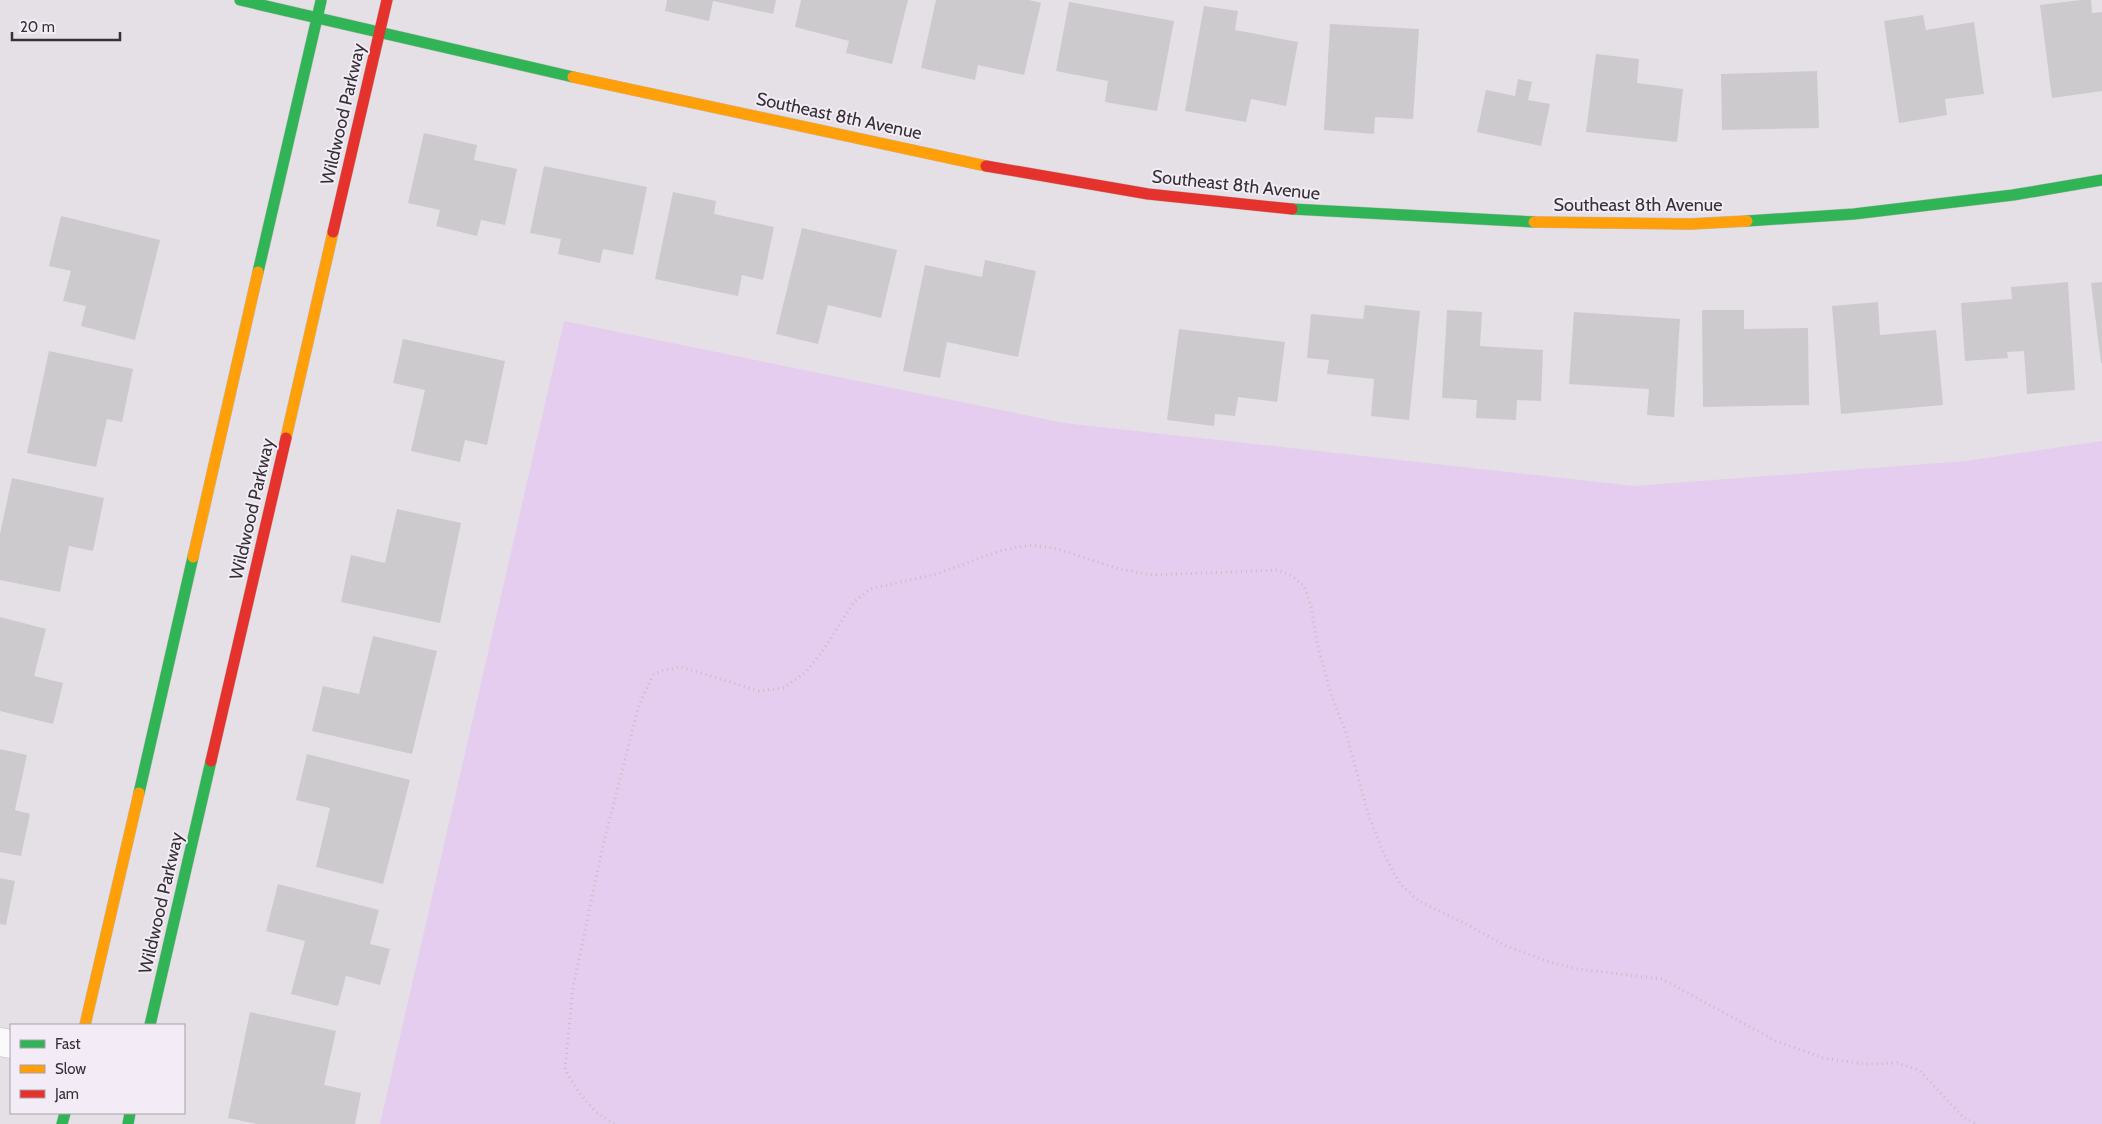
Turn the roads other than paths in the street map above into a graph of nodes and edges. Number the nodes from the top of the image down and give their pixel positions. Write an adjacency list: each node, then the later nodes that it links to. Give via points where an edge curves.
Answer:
1 (240, 0): 4 (street)
2 (321, 0): 4 (street)
3 (387, 0): 5 (street, Wildwood Parkway)
4 (317, 18): 5 (street, Southeast 8th Avenue); 7 (street)
5 (380, 31): 6 (street, Southeast 8th Avenue, via 626,89 1014,172 1148,194 1303,210 1504,222 1691,224 1854,214 2013,195); 8 (street, Wildwood Parkway)
6 (2102, 180)
7 (85, 1024)
8 (150, 1024)

